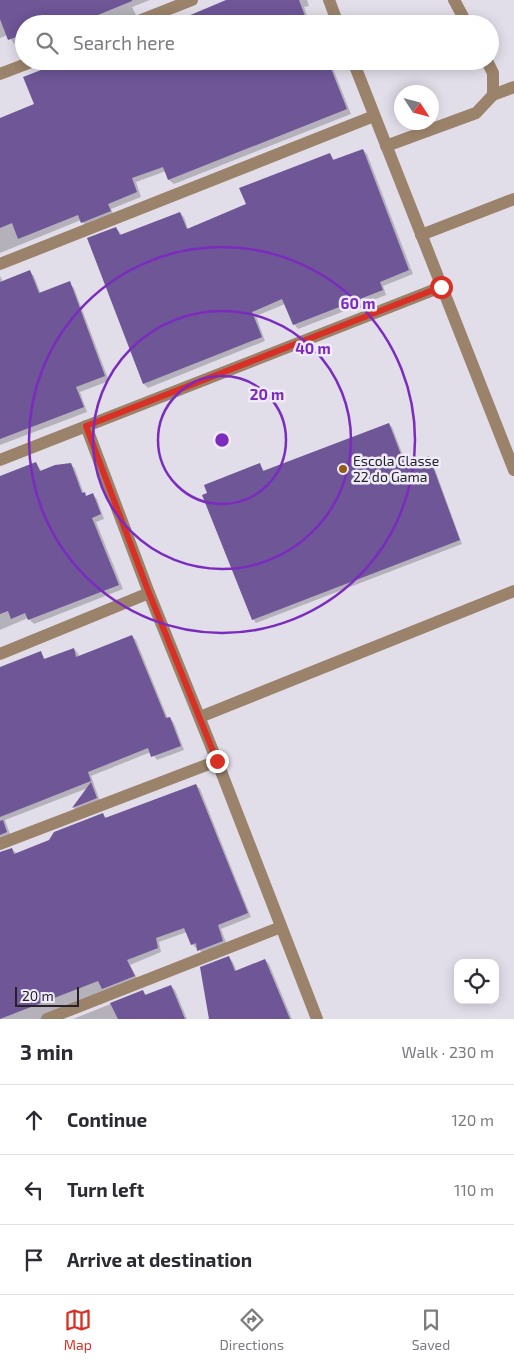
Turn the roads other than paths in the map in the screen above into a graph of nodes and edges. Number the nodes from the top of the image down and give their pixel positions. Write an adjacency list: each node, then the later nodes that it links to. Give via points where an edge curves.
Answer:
1 (192, 0): 4 (street)
2 (329, 0): 5 (street)
3 (454, 0): 6 (street)
4 (154, 15)
5 (335, 15)
6 (462, 15)
7 (15, 68): 10 (street)
8 (356, 70): 13 (street)
9 (492, 70): 12 (street)
10 (0, 74)
11 (514, 87): 12 (street)
12 (493, 95): 14 (street, via 476,113)
13 (374, 116): 14 (street); 17 (street)
14 (386, 146): 16 (street)
15 (514, 199): 16 (street)
16 (421, 235): 18 (street)
17 (0, 264)
18 (441, 287): 19 (street); 21 (street)
19 (86, 426): 20 (street); 23 (street)
20 (0, 460)
21 (514, 470)
22 (514, 591): 25 (street)
23 (149, 593): 24 (street); 25 (street)
24 (0, 654)
25 (200, 717): 26 (street)
26 (217, 761): 27 (street); 28 (street)
27 (0, 844)
28 (281, 927): 29 (street); 30 (street)
29 (47, 1019)
30 (317, 1019)

